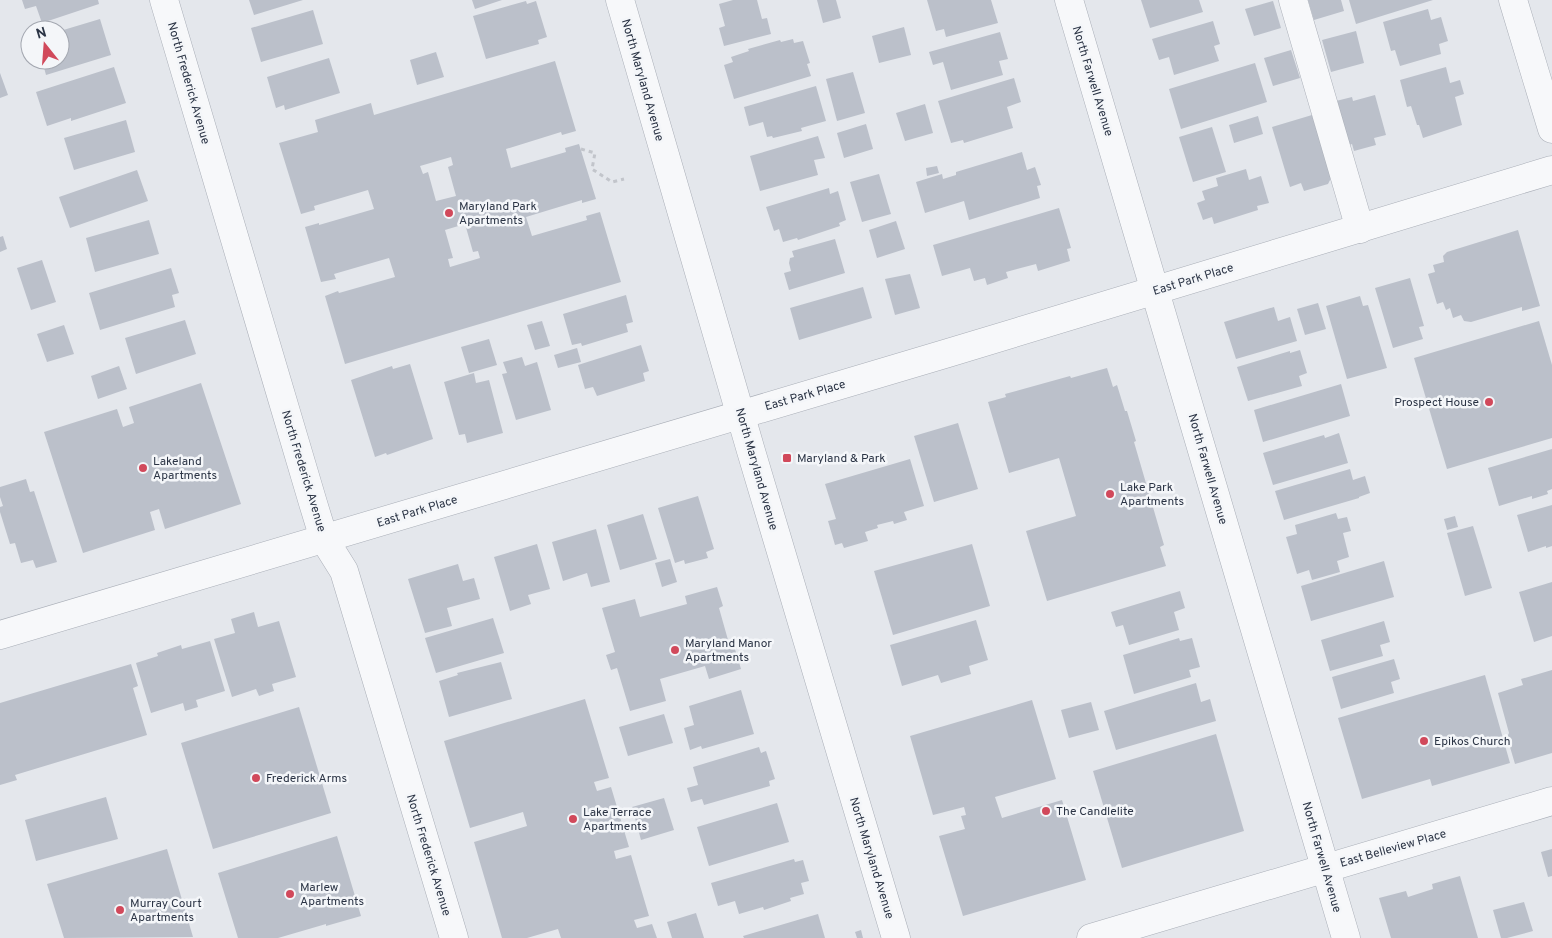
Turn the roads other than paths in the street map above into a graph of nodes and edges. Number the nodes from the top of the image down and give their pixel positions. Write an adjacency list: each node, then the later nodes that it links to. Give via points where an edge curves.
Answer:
1 (164, 0): 11 (street, North Frederick Avenue)
2 (620, 0): 10 (street, North Maryland Avenue)
3 (1069, 0): 9 (street, North Farwell Avenue)
4 (1293, 0): 8 (street)
5 (1513, 0): 6 (street)
6 (1552, 129)
7 (1552, 170): 8 (street, East Park Place)
8 (1360, 229): 9 (street, East Park Place)
9 (1156, 291): 10 (street, East Park Place); 14 (street, North Farwell Avenue)
10 (741, 414): 11 (street, East Park Place); 17 (street, North Maryland Avenue)
11 (324, 539): 12 (street, East Park Place); 16 (street, North Frederick Avenue, via 344,571)
12 (0, 635)
13 (1552, 801): 14 (street, East Belleview Place)
14 (1325, 868): 15 (street, East Belleview Place); 18 (street, North Farwell Avenue)
15 (1095, 937)
16 (454, 938)
17 (896, 938)
18 (1346, 938)

